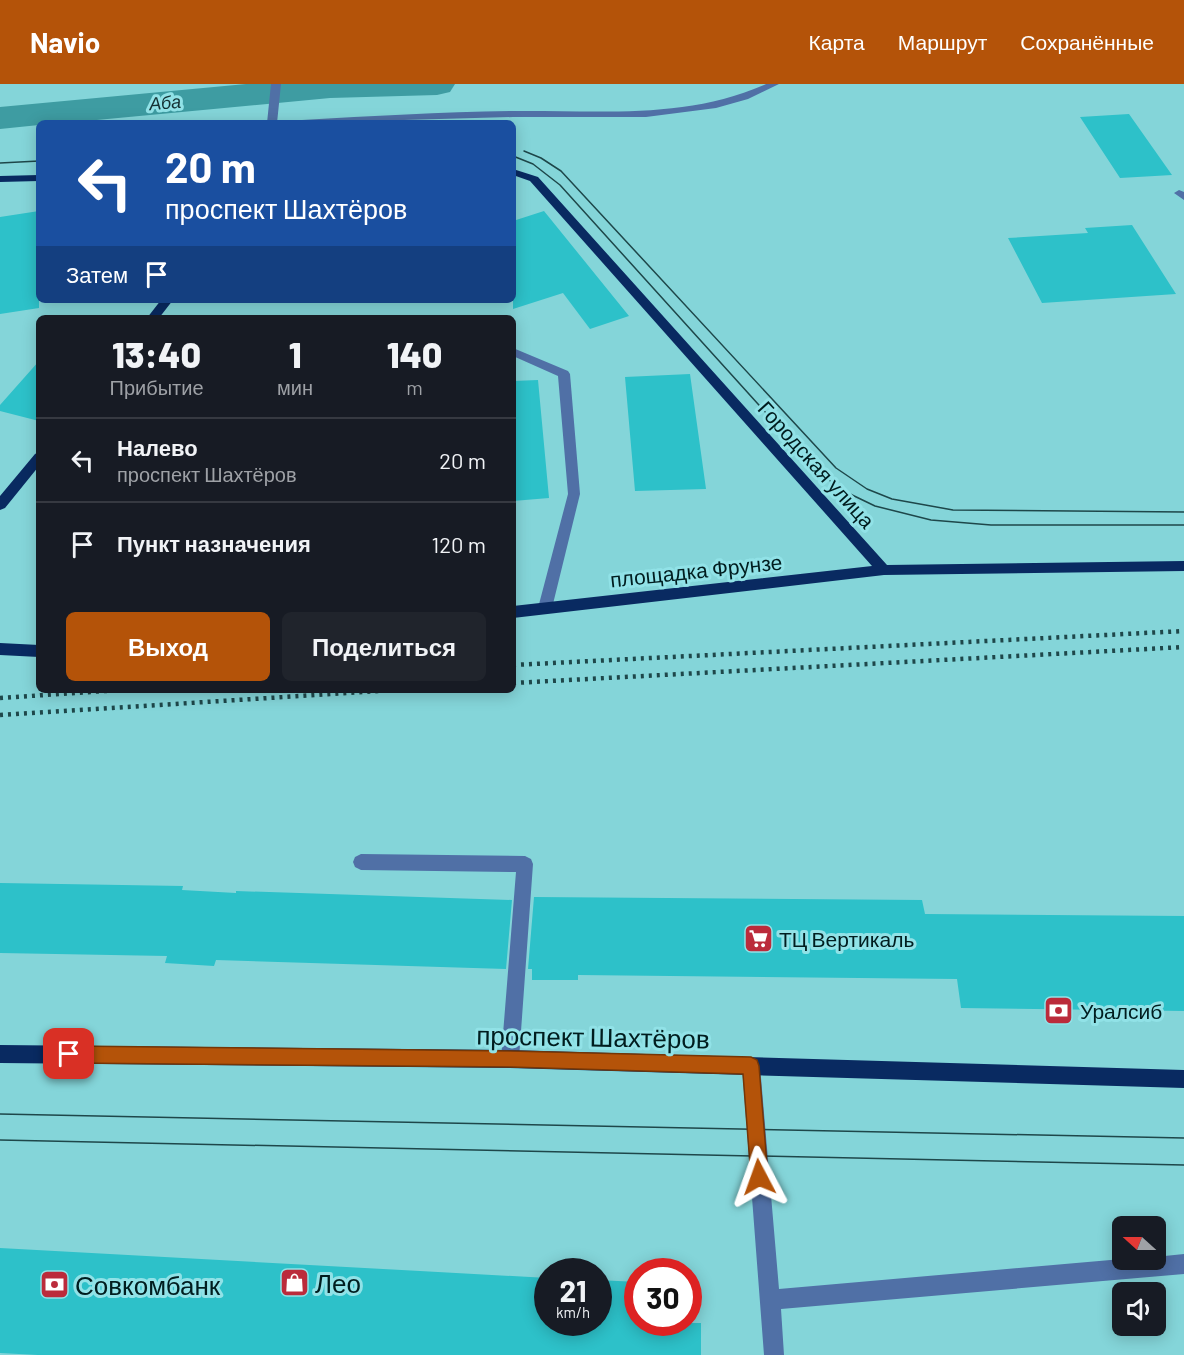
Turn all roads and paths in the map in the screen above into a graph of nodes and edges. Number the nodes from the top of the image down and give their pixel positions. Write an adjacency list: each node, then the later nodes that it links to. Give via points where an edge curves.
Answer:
1 (276, 84): 3 (street)
2 (774, 84): 4 (street, via 706,106 651,114 511,114)
3 (272, 120)
4 (372, 120)
5 (516, 173): 14 (main road, Городская улица, via 534,179)
6 (36, 178): 7 (main road)
7 (0, 179)
8 (165, 303): 9 (main road)
9 (155, 315)
10 (516, 352): 15 (street, via 564,374 574,494)
11 (36, 461): 12 (main road)
12 (0, 505)
13 (1184, 566): 14 (main road)
14 (884, 570): 15 (main road, площадка Фрунзе)
15 (545, 608): 16 (main road, площадка Фрунзе)
16 (516, 612)
17 (0, 649): 18 (main road)
18 (36, 651)
19 (361, 862): 21 (street, via 525,864)
20 (0, 1054): 21 (main road, проспект Шахтёров)
21 (510, 1059): 22 (main road, проспект Шахтёров)
22 (751, 1066): 23 (main road, проспект Шахтёров); 25 (street)
23 (1184, 1079)
24 (1184, 1264): 25 (street)
25 (768, 1300): 26 (street)
26 (774, 1355)

